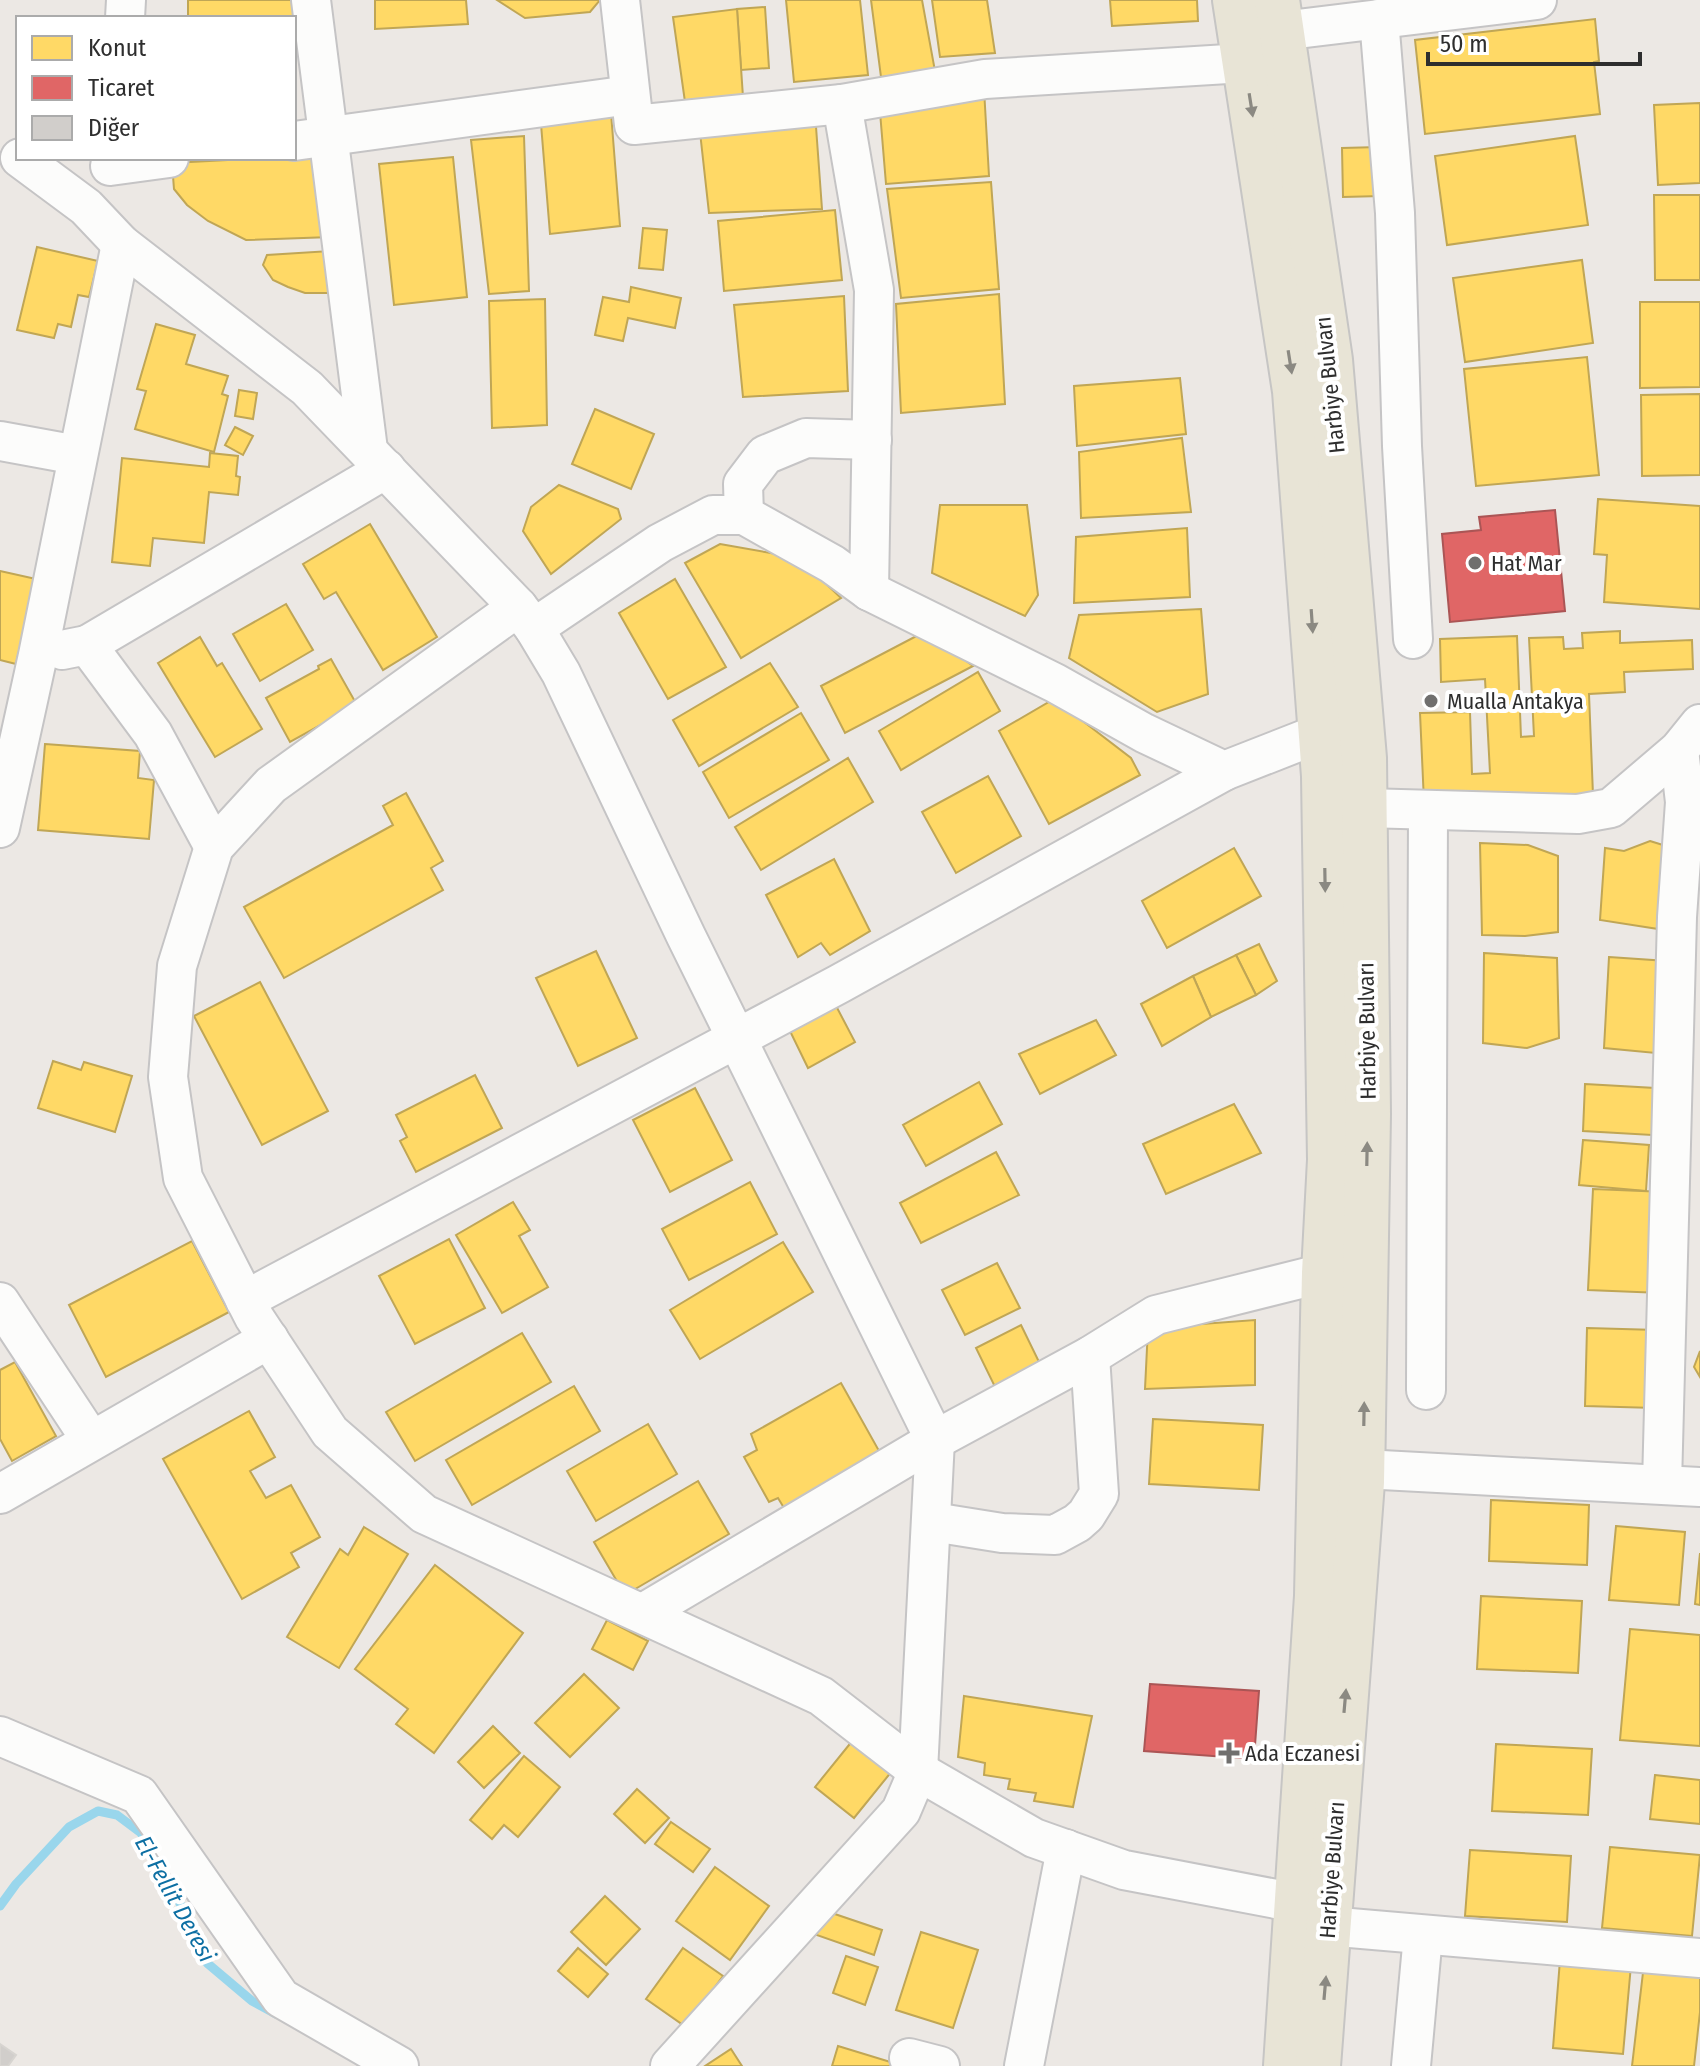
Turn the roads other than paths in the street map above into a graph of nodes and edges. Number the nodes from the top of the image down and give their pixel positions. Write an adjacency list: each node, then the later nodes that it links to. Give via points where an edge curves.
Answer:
1 (311, 0): 10 (street)
2 (620, 0): 8 (street)
3 (1235, 0): 7 (main road, Harbiye Bulvarı)
4 (1537, 0): 6 (street)
5 (1279, 15): 6 (street); 31 (main road, Harbiye Bulvarı, via 1330,360)
6 (1379, 19): 25 (street, via 1395,213)
7 (1244, 63): 9 (street, via 985,79); 28 (main road, Harbiye Bulvarı, one-way to 28, via 1295,391)
8 (630, 95): 9 (street, via 634,125); 10 (street)
9 (842, 104): 18 (street, via 874,290)
10 (311, 139): 21 (street)
11 (0, 140): 12 (street)
12 (16, 160)
13 (140, 160): 15 (street)
14 (17, 161): 16 (street)
15 (110, 162): 16 (street)
16 (86, 207): 17 (street)
17 (121, 244): 20 (street); 21 (street, via 307,388)
18 (872, 440): 22 (street, via 806,438 765,455 743,484); 23 (street)
19 (0, 441): 20 (street)
20 (77, 455): 27 (street)
21 (377, 459): 24 (street); 26 (street)
22 (744, 515): 23 (street); 24 (street, via 713,515)
23 (869, 591): 30 (street)
24 (526, 617): 34 (street, via 271,785); 35 (street, via 561,673)
25 (1413, 639)
26 (87, 645): 27 (street); 34 (street, via 153,734)
27 (38, 655): 33 (street)
28 (1321, 733): 30 (street); 36 (main road, Harbiye Bulvarı, one-way to 36, via 1330,1160)
29 (1690, 757): 32 (street, via 1611,808 1578,814); 45 (street, via 1677,917)
30 (1224, 771): 35 (street)
31 (1365, 808): 32 (street); 44 (main road, Harbiye Bulvarı, one-way to 31)
32 (1428, 810): 41 (street)
33 (0, 828)
34 (214, 847): 37 (street, via 177,966 168,1077 183,1178)
35 (737, 1036): 37 (street); 43 (street)
36 (1324, 1273): 40 (street, via 1156,1315); 53 (main road, Harbiye Bulvarı)
37 (245, 1300): 39 (street)
38 (0, 1302): 42 (street)
39 (269, 1339): 42 (street); 49 (street, via 330,1432 424,1514)
40 (1090, 1356): 43 (street); 48 (street, via 1099,1494 1086,1515 1055,1535)
41 (1426, 1390)
42 (91, 1440): 47 (street)
43 (935, 1440): 48 (street); 49 (street)
44 (1363, 1469): 45 (street); 53 (main road, Harbiye Bulvarı, one-way to 44)
45 (1662, 1484): 46 (street)
46 (1700, 1487)
47 (0, 1494)
48 (933, 1522): 51 (street)
49 (643, 1613): 51 (street, via 821,1696)
50 (0, 1736): 56 (street, via 139,1795 281,1998)
51 (918, 1771): 52 (street, via 1034,1838); 57 (street, via 901,1811)
52 (1066, 1849): 53 (street, via 1124,1870); 58 (street)
53 (1312, 1914): 54 (street); 59 (main road, Harbiye Bulvarı); 60 (main road, Harbiye Bulvarı, one-way to 53, via 1326,1975)
54 (1423, 1935): 55 (street); 61 (street)
55 (1700, 1958)
56 (399, 2066)
57 (670, 2066)
58 (1024, 2066)
59 (1286, 2066)
60 (1318, 2066)
61 (1411, 2066)

